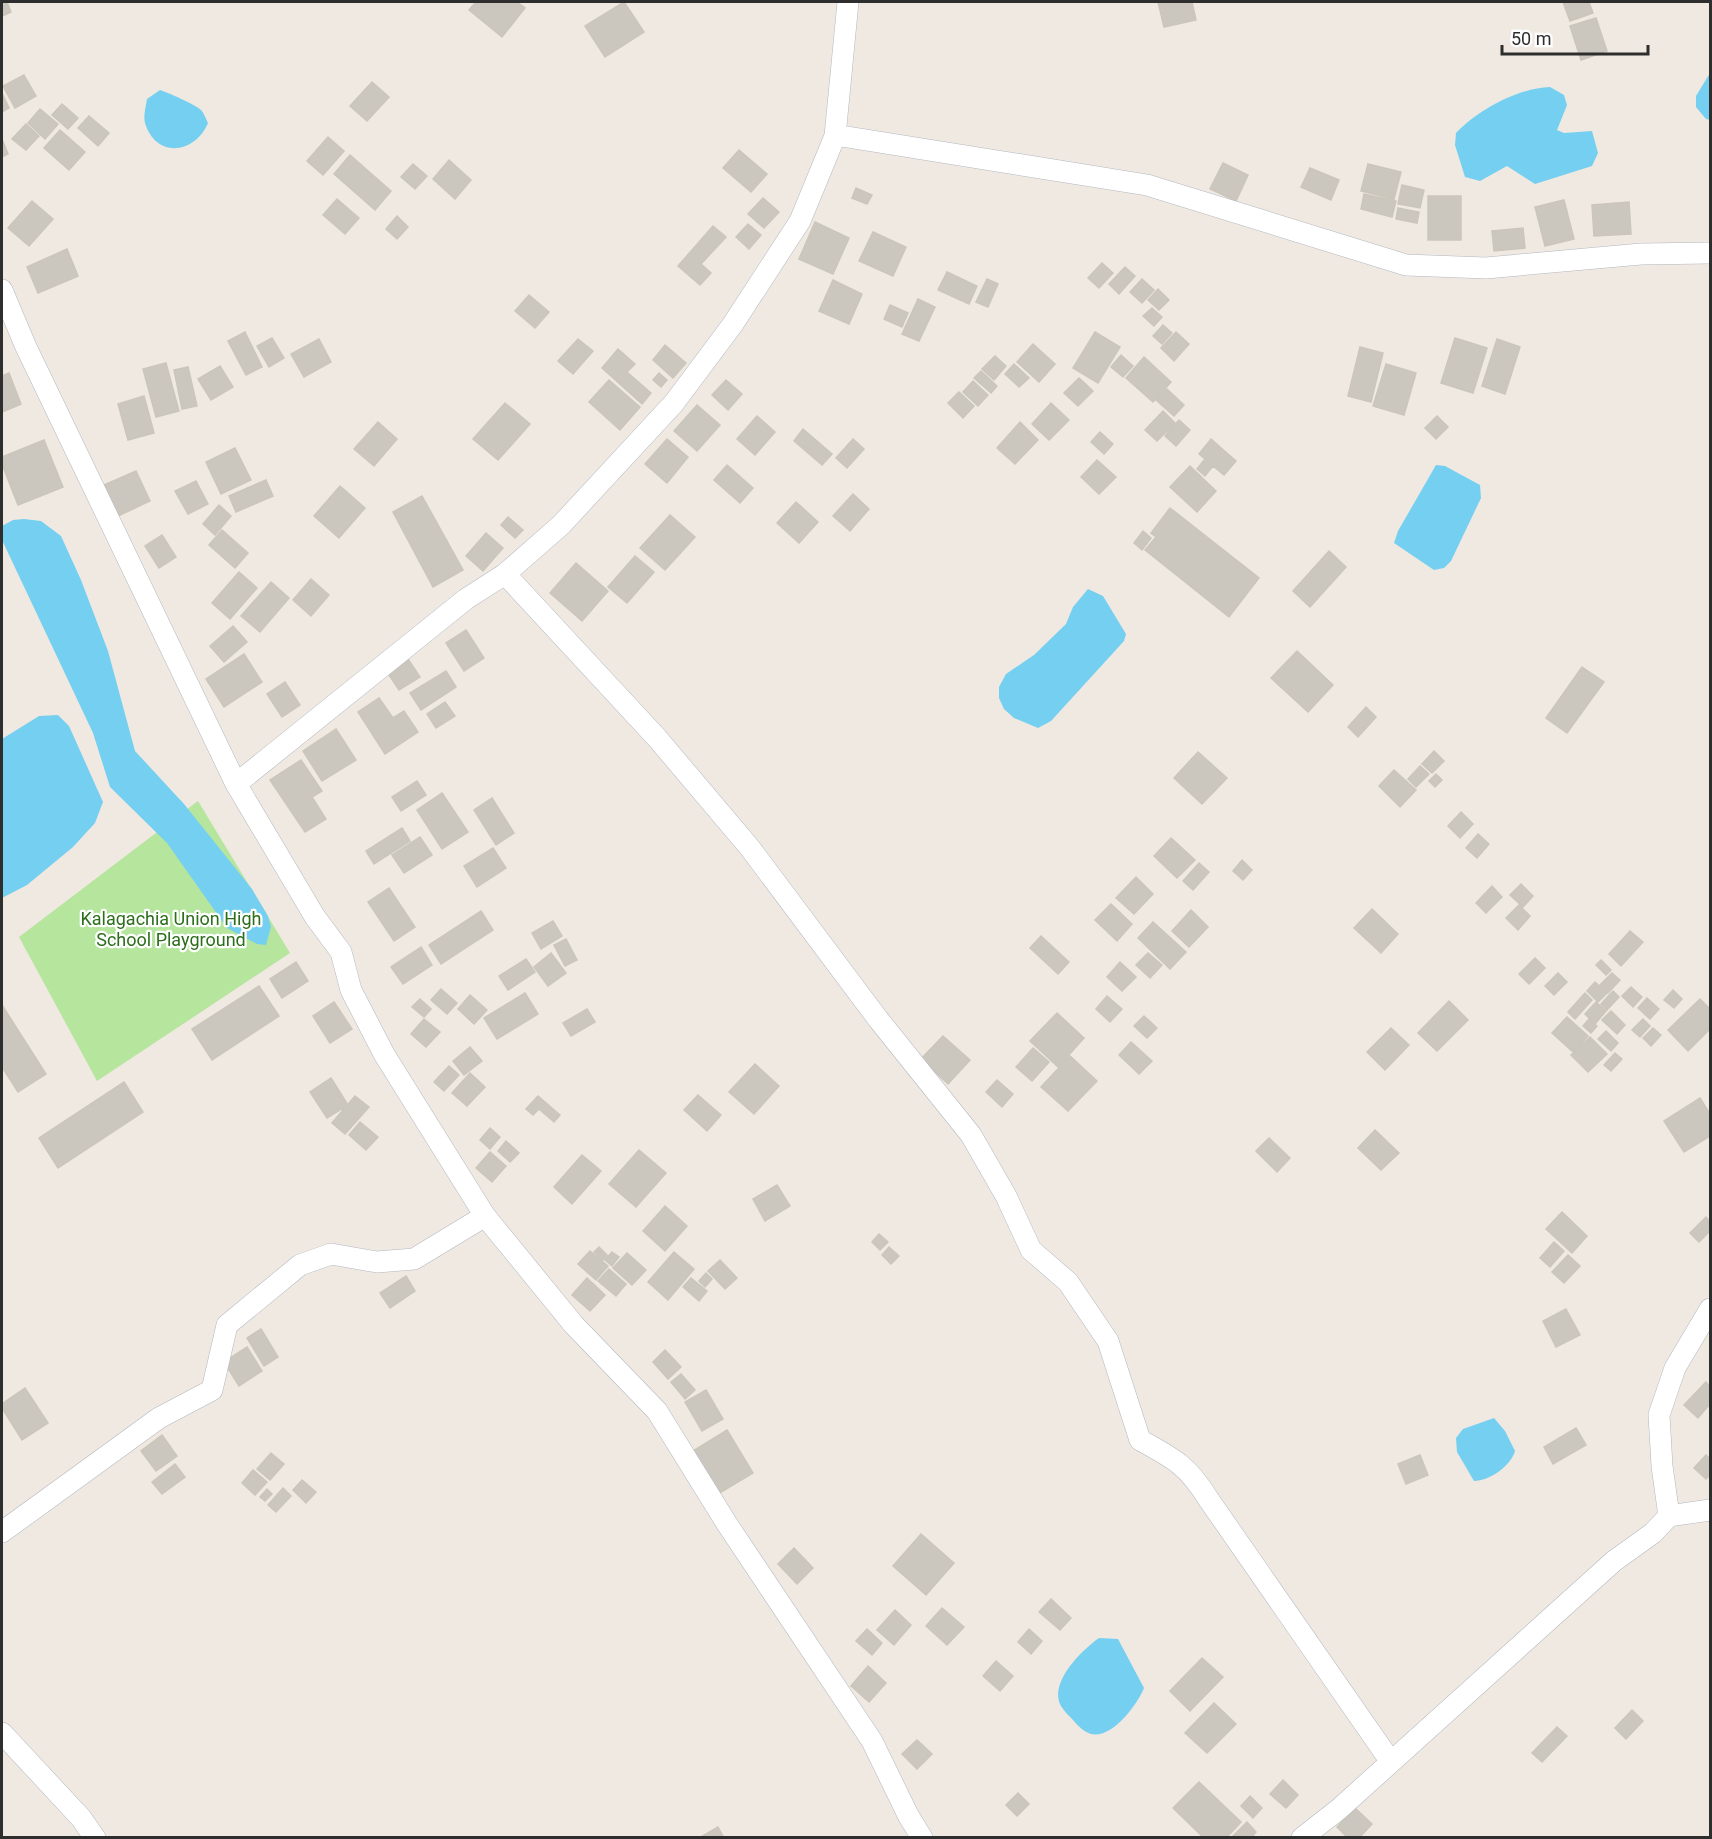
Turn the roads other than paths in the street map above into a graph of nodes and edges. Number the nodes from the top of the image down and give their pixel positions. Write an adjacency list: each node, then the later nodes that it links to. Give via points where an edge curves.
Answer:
1 (848, 2): 2 (street)
2 (835, 135): 3 (street, via 1147,185 1406,265 1486,268 1641,254); 5 (street, via 800,221 734,324 675,403 561,525)
3 (1710, 253)
4 (2, 290): 6 (street)
5 (505, 574): 6 (street, via 466,599); 13 (street, via 657,738 750,848 971,1135 1031,1250 1068,1282 1108,1341 1140,1440 1173,1458 1196,1478)
6 (236, 784): 7 (street, via 315,917 341,952 351,990 384,1054)
7 (485, 1216): 11 (street, via 414,1259 377,1262 331,1254 300,1265 227,1325 212,1390 159,1418); 15 (street, via 574,1325 657,1411 872,1742)
8 (1710, 1309): 10 (street, via 1675,1368 1659,1415)
9 (1710, 1510): 10 (street)
10 (1669, 1516): 13 (street)
11 (2, 1532)
12 (2, 1734): 14 (street)
13 (1390, 1762): 16 (street)
14 (95, 1838)
15 (922, 1838)
16 (1302, 1838)

